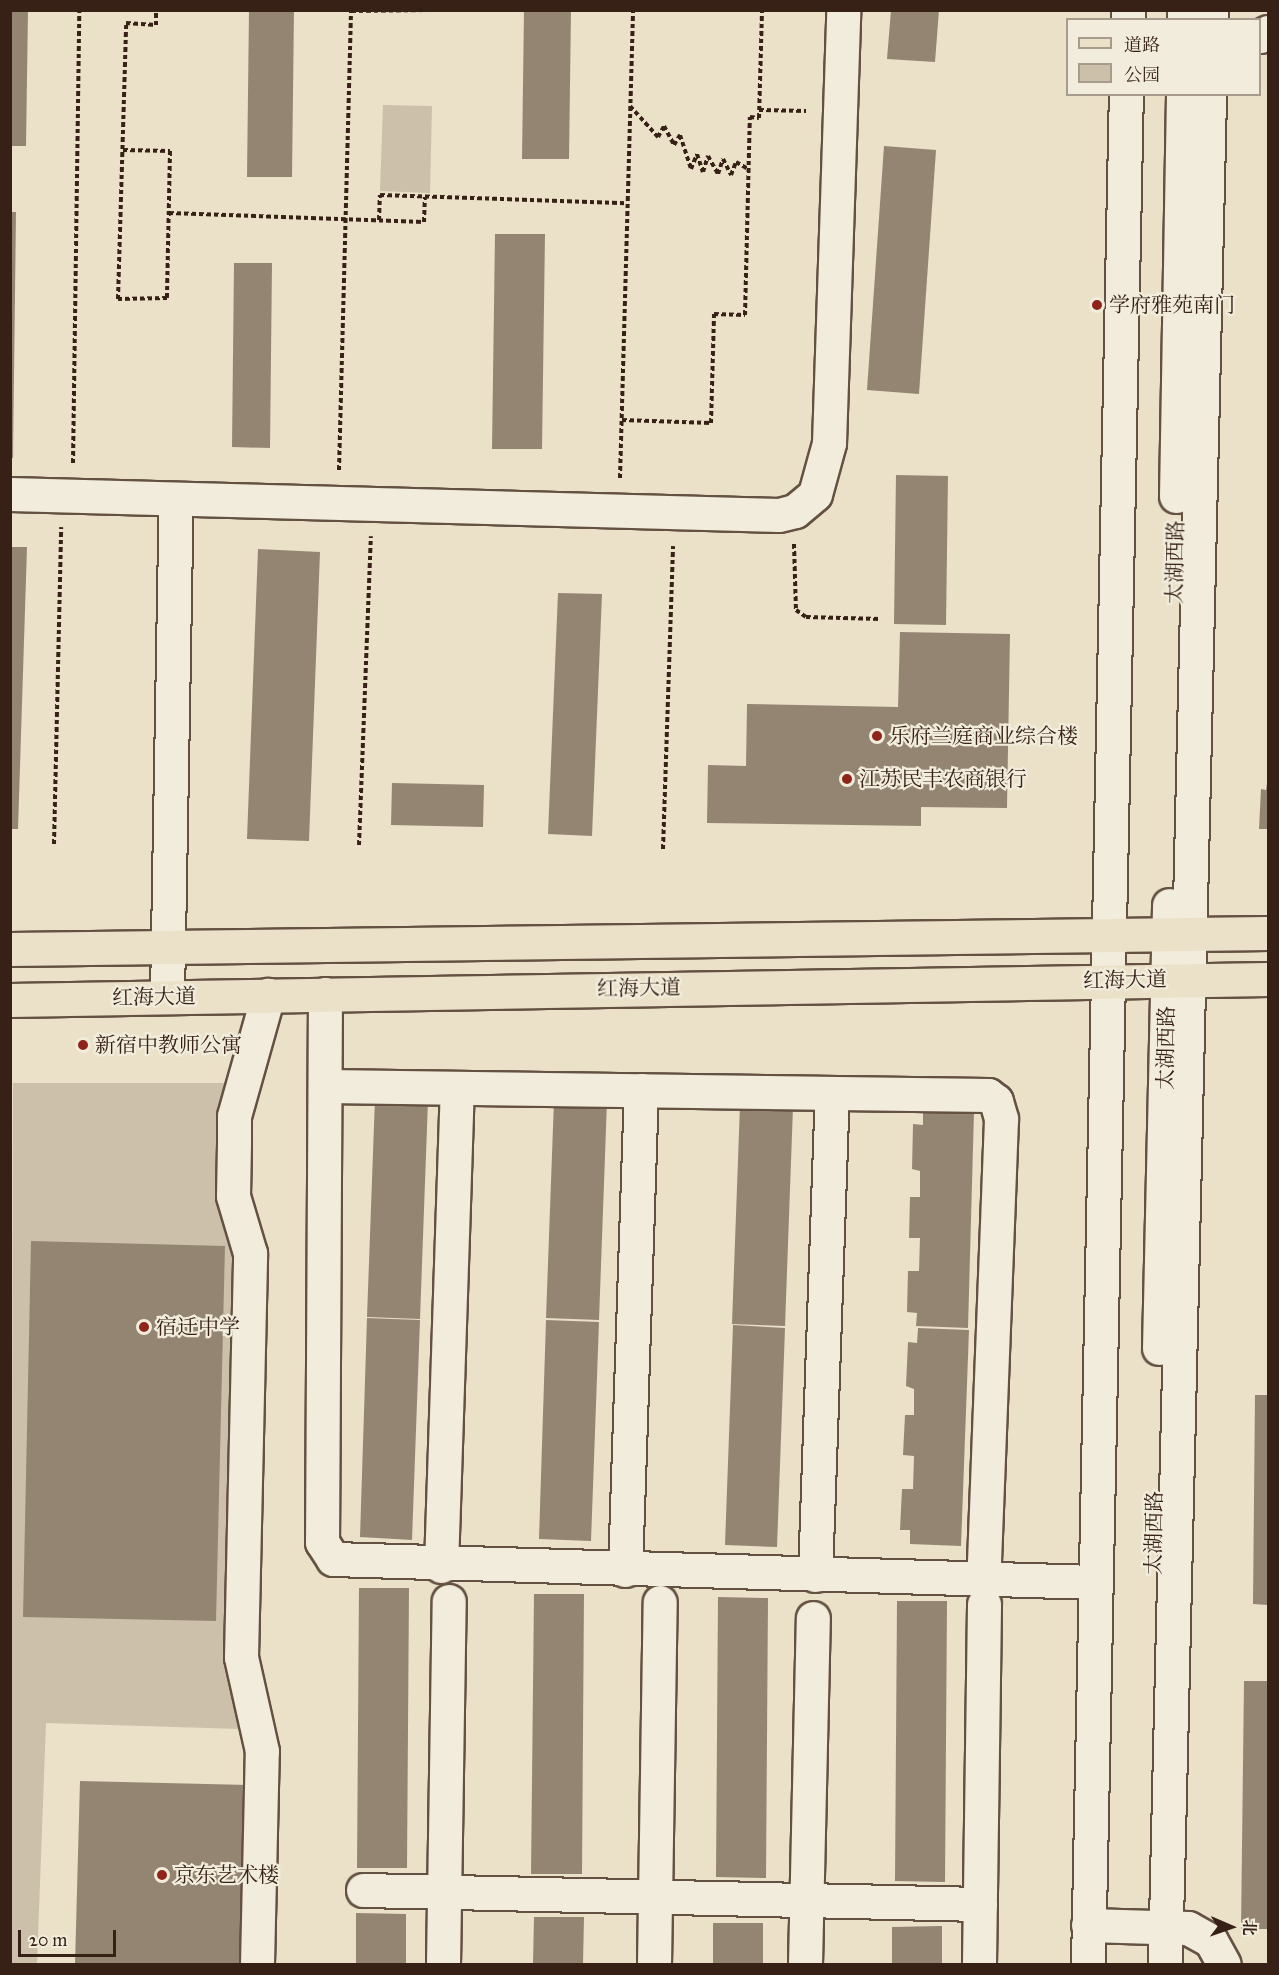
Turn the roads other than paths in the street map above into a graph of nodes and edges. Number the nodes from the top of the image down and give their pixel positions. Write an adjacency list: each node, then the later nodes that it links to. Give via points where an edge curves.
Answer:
1 (843, 10): 6 (street, via 829,443 815,494 795,511 674,512)
2 (1126, 96): 9 (street)
3 (1183, 96): 7 (street, 太湖西路)
4 (1209, 96): 7 (street)
5 (10, 494): 6 (street)
6 (176, 500): 10 (street)
7 (1180, 933): 8 (main road); 9 (main road); 12 (street, 太湖西路)
8 (1269, 933)
9 (1107, 934): 10 (main road); 14 (street)
10 (167, 947): 11 (main road); 17 (street)
11 (10, 949)
12 (1180, 979): 13 (main road, 红海大道); 14 (main road, 红海大道); 37 (street, 太湖西路)
13 (1269, 979)
14 (1106, 980): 15 (main road, 红海大道); 26 (street)
15 (325, 994): 16 (main road, 红海大道); 19 (street)
16 (268, 995): 17 (main road, 红海大道); 38 (street, via 234,1116 233,1196 250,1253 241,1657 262,1751)
17 (167, 997): 18 (main road, 红海大道)
18 (10, 999)
19 (326, 1086): 20 (street); 23 (street, via 322,1542 333,1559 344,1563)
20 (457, 1088): 21 (street); 23 (street)
21 (641, 1090): 22 (street); 24 (street)
22 (832, 1093): 25 (street); 27 (street, via 988,1095 999,1109)
23 (441, 1566): 24 (street)
24 (625, 1570): 25 (street)
25 (815, 1575): 27 (street)
26 (1095, 1582): 27 (street); 36 (street)
27 (983, 1592): 35 (street)
28 (449, 1601): 32 (street)
29 (660, 1602): 33 (street)
30 (813, 1618): 34 (street)
31 (363, 1890): 32 (street)
32 (445, 1892): 33 (street); 39 (street)
33 (655, 1897): 34 (street); 40 (street)
34 (806, 1901): 35 (street); 41 (street)
35 (980, 1905): 42 (street)
36 (1088, 1925): 37 (street); 43 (street)
37 (1155, 1927): 44 (street, 太湖西路); 45 (street); 46 (street, via 1188,1928 1211,1941)
38 (257, 1965)
39 (443, 1965)
40 (654, 1965)
41 (805, 1965)
42 (979, 1965)
43 (1088, 1965)
44 (1143, 1965)
45 (1165, 1965)
46 (1224, 1965)

